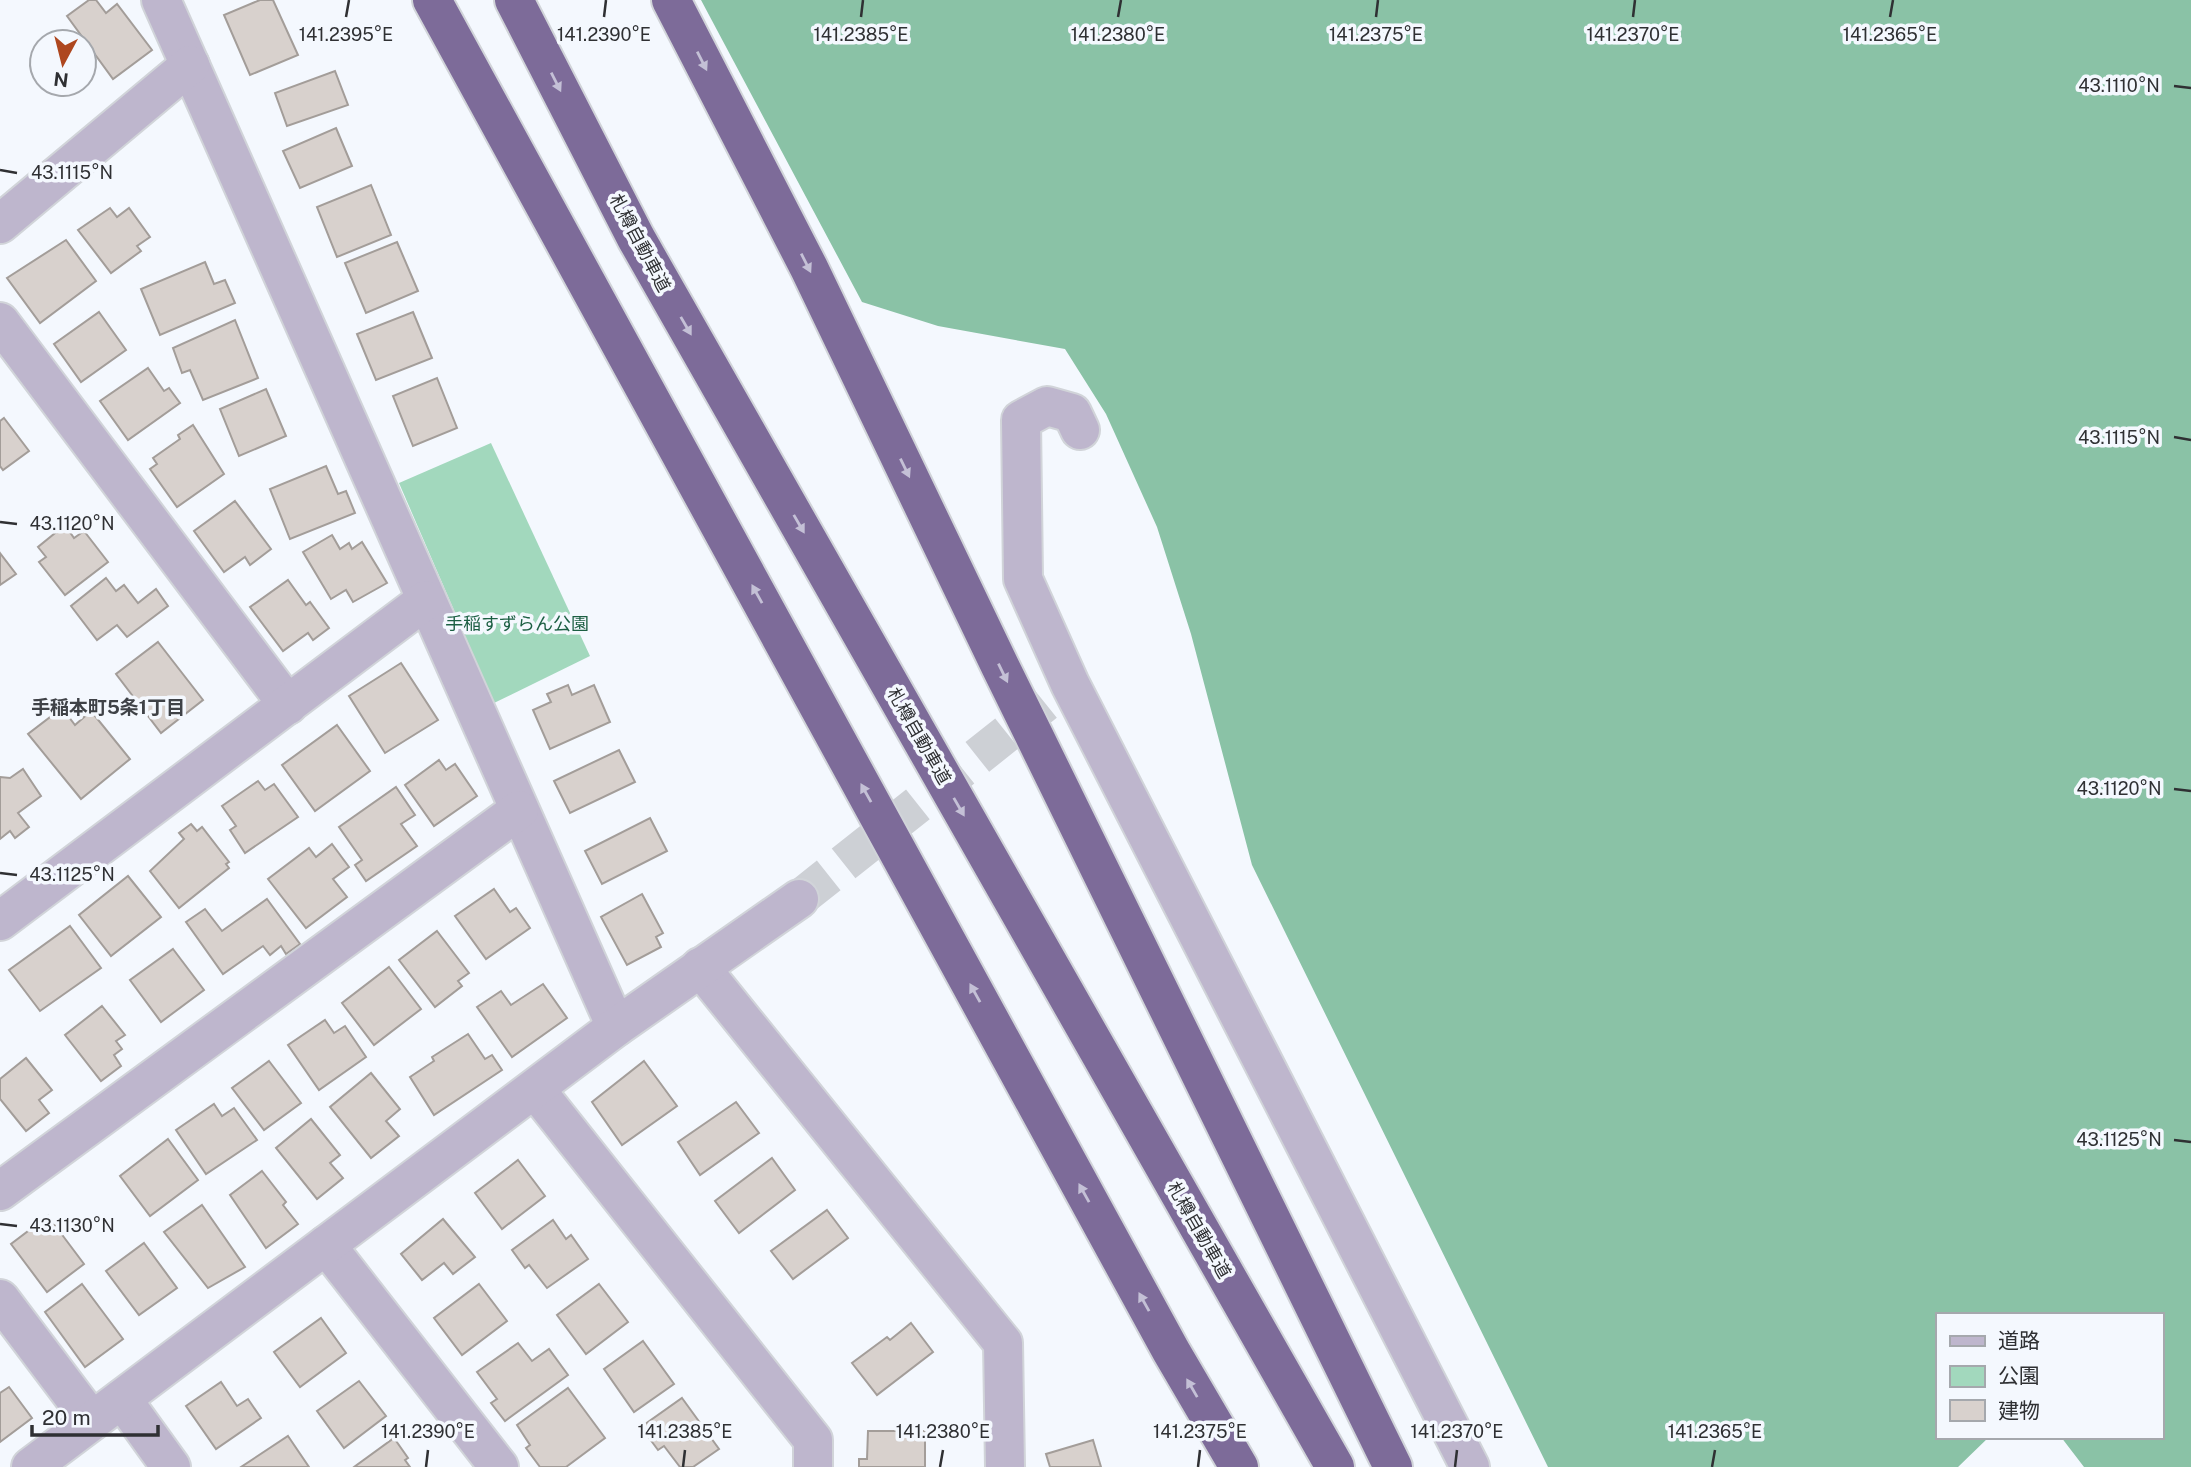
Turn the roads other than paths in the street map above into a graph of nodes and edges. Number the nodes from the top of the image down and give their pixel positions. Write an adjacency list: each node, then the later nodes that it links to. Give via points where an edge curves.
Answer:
1 (161, 0): 5 (street)
2 (432, 0): 26 (highway, one-way to 2, via 1171,1351)
3 (514, 0): 27 (highway, 札樽自動車道, one-way to 27, via 636,238)
4 (671, 0): 28 (highway, one-way to 28, via 809,268)
5 (190, 65): 6 (street); 9 (street)
6 (0, 224)
7 (0, 322): 10 (street)
8 (1080, 430): 29 (street, via 1072,413 1047,406 1021,420 1023,579 1057,693)
9 (426, 600): 10 (street); 11 (street)
10 (288, 705): 13 (street)
11 (519, 810): 15 (street); 17 (street)
12 (799, 899): 14 (street)
13 (0, 921)
14 (700, 967): 15 (street); 25 (street, via 1003,1343)
15 (616, 1027): 16 (street)
16 (534, 1089): 18 (street); 24 (street, via 813,1440)
17 (0, 1192)
18 (326, 1245): 20 (street); 23 (street)
19 (0, 1299): 20 (street)
20 (107, 1410): 21 (street); 22 (street)
21 (31, 1467)
22 (171, 1467)
23 (499, 1467)
24 (813, 1467)
25 (1005, 1467)
26 (1239, 1467)
27 (1335, 1467)
28 (1393, 1467)
29 (1470, 1467)

